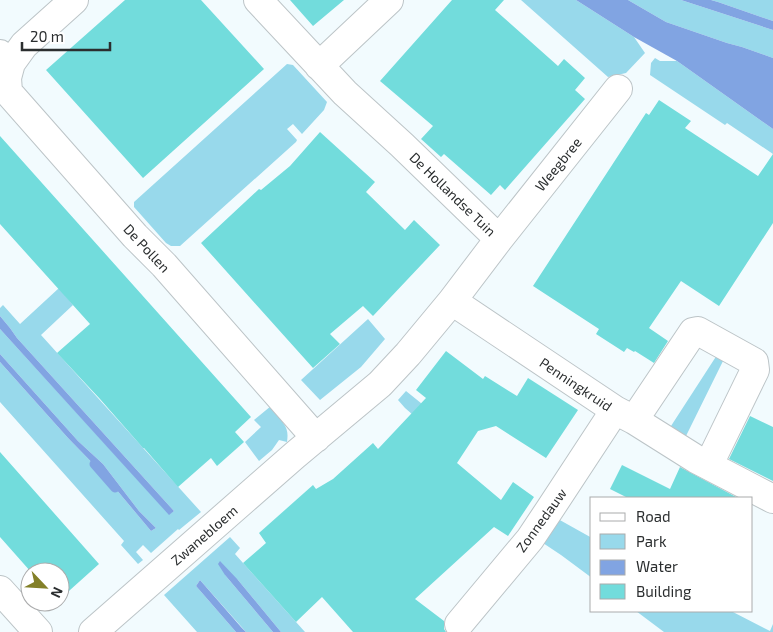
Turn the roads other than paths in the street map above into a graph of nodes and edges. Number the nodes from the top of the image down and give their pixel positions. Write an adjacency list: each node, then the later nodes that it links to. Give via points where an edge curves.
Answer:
1 (74, 0): 4 (street)
2 (258, 0): 5 (street, De Hollandse Tuin)
3 (389, 0): 5 (street)
4 (6, 59): 10 (street, De Pollen, via 8,92)
5 (319, 66): 7 (street, De Hollandse Tuin)
6 (618, 89): 7 (street, Weegbree)
7 (499, 239): 8 (street, De Hollandse Tuin)
8 (452, 301): 9 (street, Penningkruid); 10 (street, De Hollandse Tuin, via 380,384)
9 (625, 415): 11 (street, Penningkruid); 11 (street, Zonnedauw, via 693,332 698,331 754,362 755,370 713,456); 14 (street, Zonnedauw)
10 (316, 438): 16 (street, Zwanebloem)
11 (704, 463): 12 (street, Penningkruid)
12 (773, 499)
13 (0, 590): 15 (street)
14 (459, 624)
15 (38, 632)
16 (93, 632)

